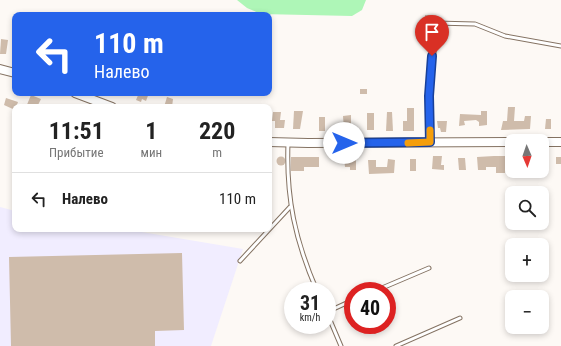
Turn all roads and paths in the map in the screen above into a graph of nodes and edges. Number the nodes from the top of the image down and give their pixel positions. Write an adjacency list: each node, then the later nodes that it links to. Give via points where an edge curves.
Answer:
1 (435, 23): 2 (lane, via 475,24 505,36); 8 (street, via 429,96)
2 (561, 46)
3 (0, 69): 4 (street)
4 (12, 72)
5 (83, 96): 6 (street)
6 (104, 104)
7 (272, 142): 12 (street)
8 (430, 142): 9 (street); 12 (street)
9 (505, 142)
10 (549, 142): 11 (street)
11 (561, 142)
12 (288, 143): 13 (lane)
13 (290, 207): 14 (lane); 18 (lane, via 303,259)
14 (272, 226)
15 (267, 232): 16 (lane)
16 (240, 261)
17 (428, 268): 19 (lane)
18 (313, 282)
19 (396, 282)
20 (460, 318): 23 (lane)
21 (336, 332): 22 (lane)
22 (342, 346)
23 (396, 346)

